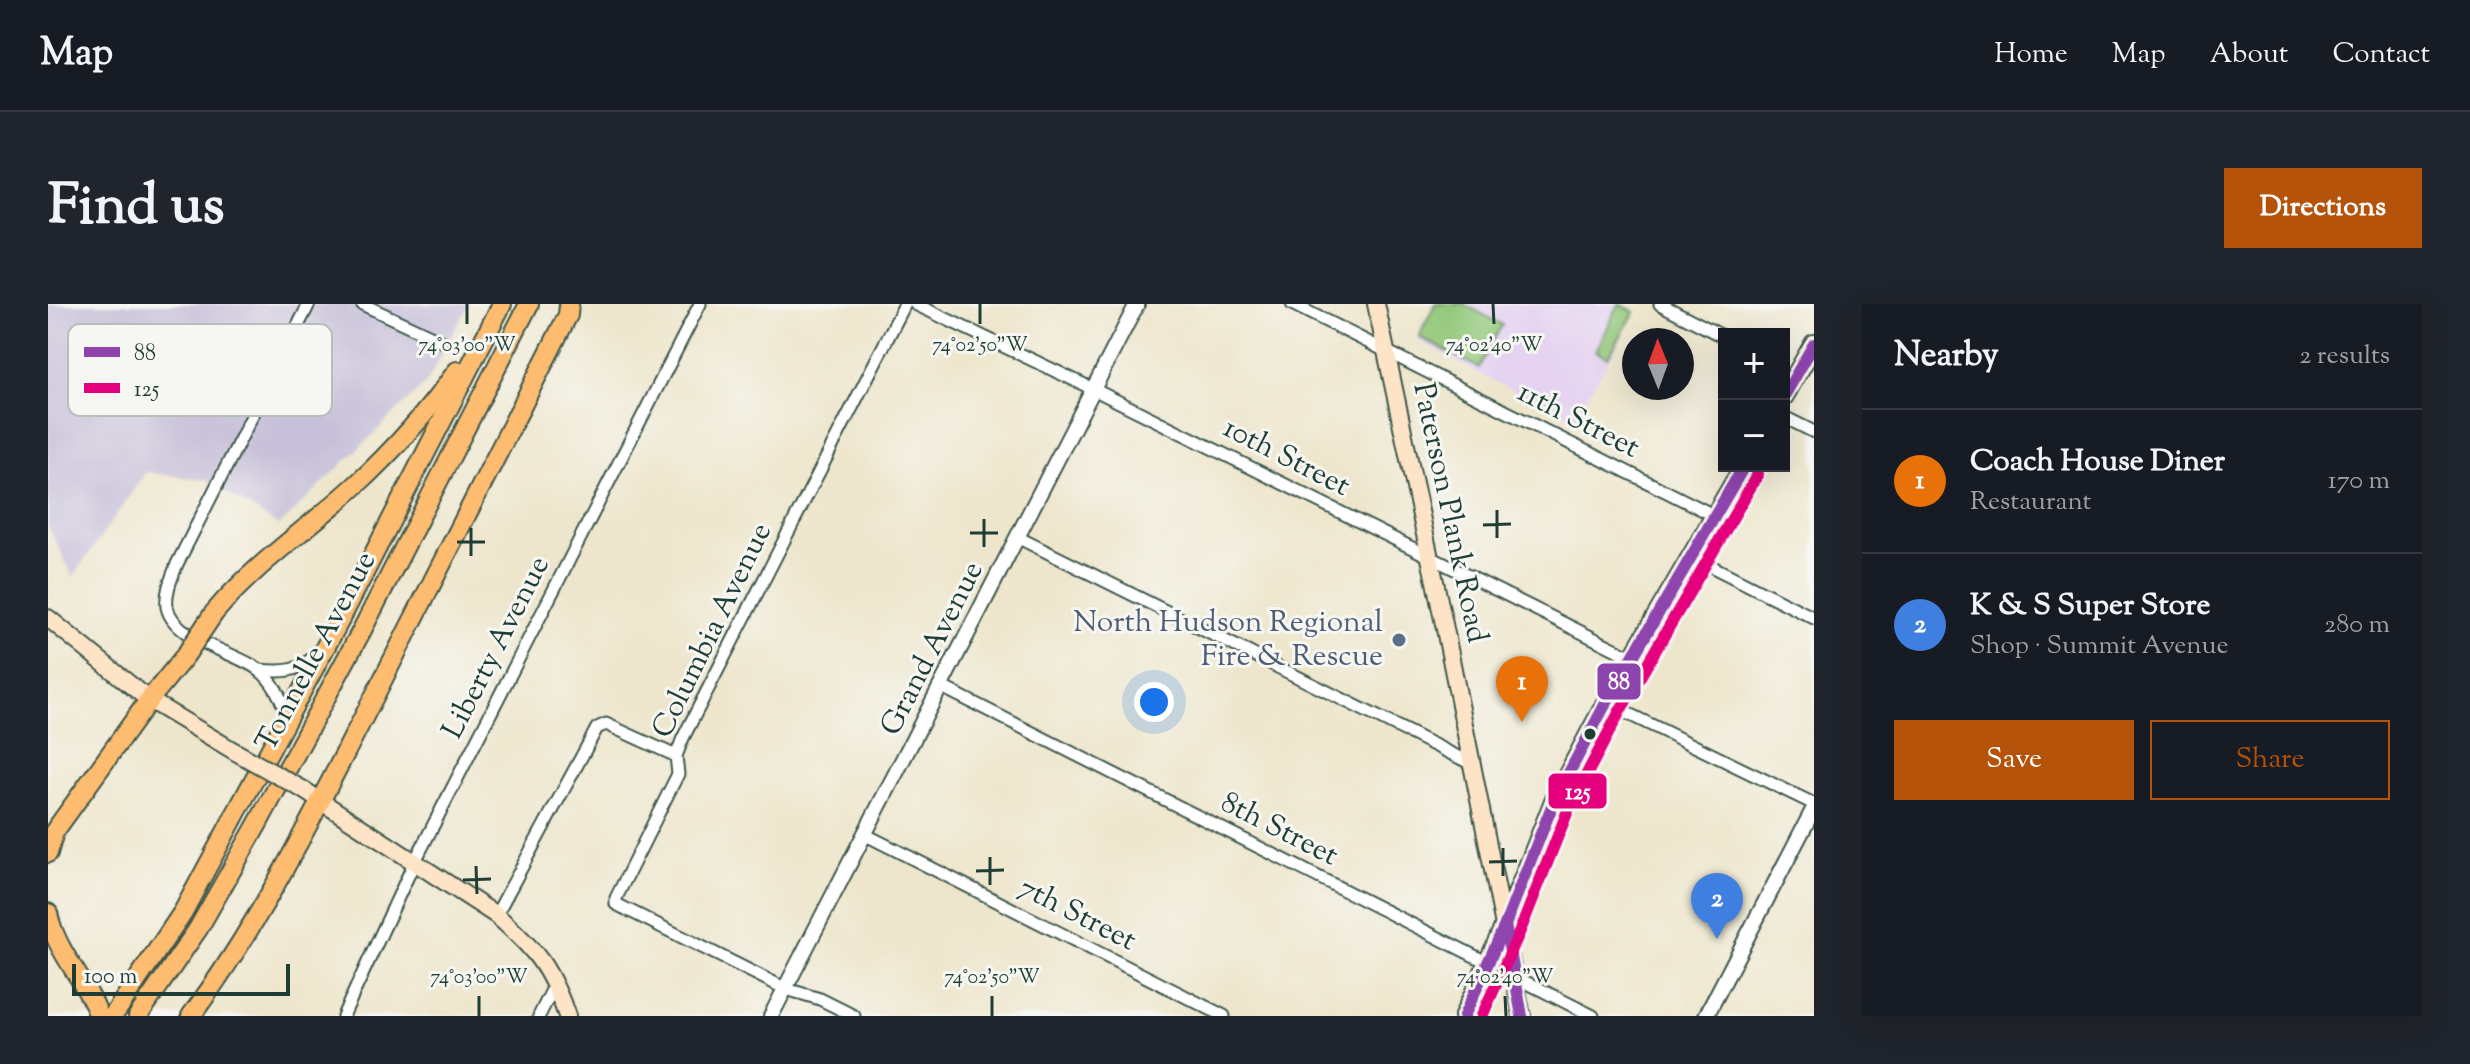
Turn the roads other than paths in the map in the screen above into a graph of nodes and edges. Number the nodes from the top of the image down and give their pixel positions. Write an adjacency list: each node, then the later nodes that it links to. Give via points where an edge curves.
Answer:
1 (309, 304): 13 (street)
2 (362, 304): 16 (street)
3 (502, 304): 15 (main road, Tonnelle Avenue)
4 (529, 304): 54 (main road, Tonnelle Avenue, via 264,811 198,929)
5 (569, 304): 40 (main road, via 568,315)
6 (700, 304): 44 (street, Liberty Avenue)
7 (905, 304): 38 (street, Columbia Avenue)
8 (915, 304): 20 (street, 10th Street)
9 (1137, 304): 20 (street, Grand Avenue)
10 (1292, 304): 18 (street, 11th Street)
11 (1376, 304): 18 (main road, Paterson Plank Road)
12 (1660, 304): 14 (street)
13 (299, 324)
14 (1718, 334)
15 (484, 338): 31 (main road, Tonnelle Avenue); 35 (main road, bridge, via 397,445 232,591)
16 (441, 341)
17 (1814, 344): 19 (main road)
18 (1385, 351): 25 (street, 11th Street); 27 (main road, Paterson Plank Road)
19 (1790, 370)
20 (1093, 389): 26 (street, Grand Avenue); 27 (street, 10th Street)
21 (252, 416): 33 (street, via 177,564 167,607 180,629)
22 (1790, 420): 23 (street)
23 (1814, 432)
24 (1741, 472): 25 (main road)
25 (1715, 516): 28 (main road)
26 (1019, 538): 34 (street, Grand Avenue); 39 (street)
27 (1429, 556): 32 (street, 10th Street); 39 (main road, Paterson Plank Road)
28 (1691, 556): 30 (street); 32 (main road)
29 (48, 618): 35 (main road)
30 (1814, 618)
31 (325, 647): 33 (street, via 290,672); 37 (main road, Tonnelle Avenue)
32 (1633, 658): 36 (main road)
33 (259, 670): 37 (street, via 279,693)
34 (942, 687): 42 (street, Grand Avenue); 48 (street, 8th Street)
35 (149, 700): 40 (main road, bridge); 43 (main road, via 54,832)
36 (1606, 703): 41 (street); 47 (main road, via 1554,801)
37 (287, 716): 53 (main road, Tonnelle Avenue, via 183,912)
38 (676, 756): 46 (street, via 606,724 597,728); 51 (street, Columbia Avenue, via 678,774 616,904)
39 (1472, 764): 47 (main road, Paterson Plank Road)
40 (321, 801): 44 (main road); 55 (main road, via 228,966)
41 (1814, 806): 65 (street)
42 (866, 835): 51 (street, Grand Avenue); 61 (street, 7th Street)
43 (48, 853)
44 (414, 863): 46 (main road); 56 (street, Liberty Avenue)
45 (48, 913): 52 (main road)
46 (496, 915): 50 (main road, via 523,939)
47 (1505, 925): 48 (main road); 49 (main road, Paterson Plank Road)
48 (1489, 962): 49 (street, 8th Street); 62 (main road)
49 (1514, 974): 63 (main road, Paterson Plank Road); 64 (street, 8th Street)
50 (556, 983): 57 (street); 58 (main road)
51 (786, 989): 59 (street, Grand Avenue); 60 (street)
52 (99, 1016)
53 (113, 1016)
54 (138, 1016)
55 (191, 1016)
56 (343, 1016)
57 (539, 1016)
58 (567, 1016)
59 (771, 1016)
60 (854, 1016)
61 (1224, 1016)
62 (1464, 1016)
63 (1522, 1016)
64 (1593, 1016)
65 (1706, 1016)

